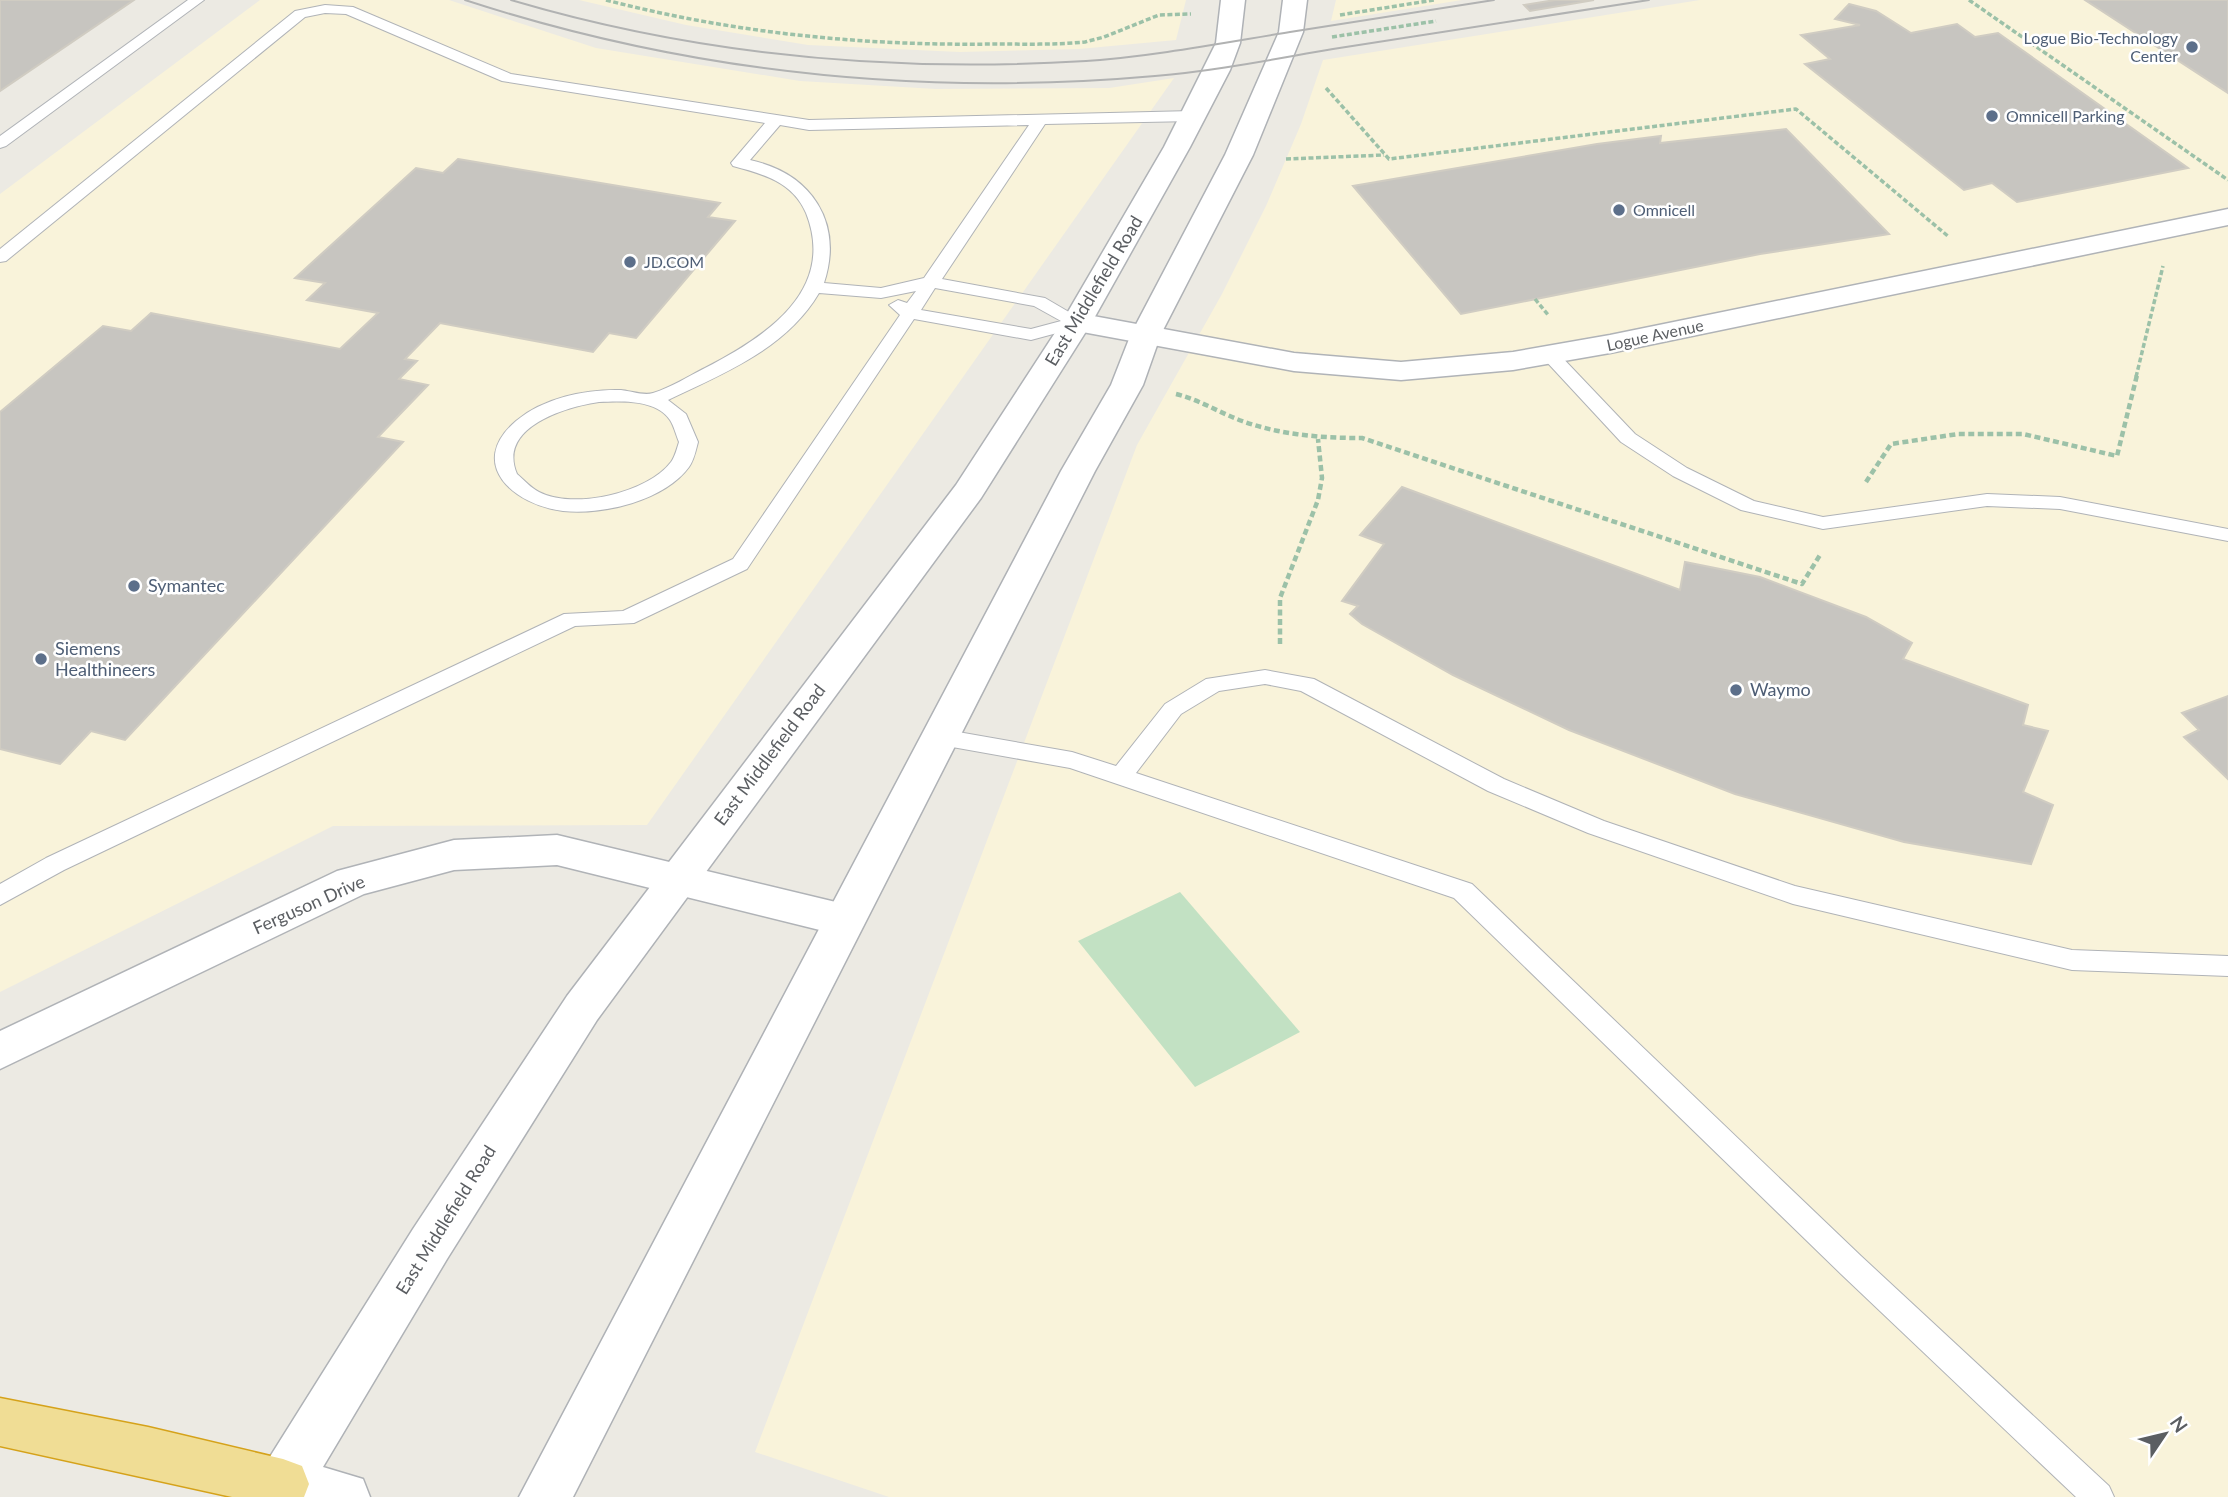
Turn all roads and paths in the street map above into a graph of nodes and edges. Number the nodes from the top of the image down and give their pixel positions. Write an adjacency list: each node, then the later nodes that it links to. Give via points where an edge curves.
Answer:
1 (197, 0): 14 (lane)
2 (606, 0): 6 (path, via 721,24 816,37 959,46 1086,42 1112,36 1160,14)
3 (1295, 0): 28 (main road, via 1291,32 1239,155)
4 (1434, 0): 7 (path)
5 (1969, 0): 17 (path)
6 (1232, 7): 11 (main road, East Middlefield Road, via 1228,43)
7 (1340, 15)
8 (1436, 21): 9 (path)
9 (1332, 37)
10 (1326, 88): 15 (path)
11 (1193, 117): 13 (lane); 26 (main road, East Middlefield Road)
12 (776, 120): 13 (lane, via 809,125); 20 (lane, via 507,78 348,10 325,9 300,14); 22 (lane, via 739,163 778,174 804,195 820,221 824,245)
13 (1040, 120): 21 (lane)
14 (0, 143)
15 (1385, 155): 16 (path); 19 (path, via 1389,159 1796,109)
16 (1286, 159)
17 (2228, 180)
18 (2228, 217): 29 (main road, Logue Avenue)
19 (1955, 242)
20 (0, 257)
21 (930, 282): 23 (lane); 25 (lane); 26 (lane, via 1039,302)
22 (813, 287): 23 (lane); 30 (lane, via 786,324)
23 (881, 293): 25 (lane)
24 (1535, 299): 27 (path)
25 (909, 313): 26 (lane, via 1031,335); 37 (lane, via 740,564 626,618 572,619 55,864)
26 (1077, 322): 28 (main road, Logue Avenue); 36 (main road, East Middlefield Road, via 969,491)
27 (1554, 323)
28 (1146, 334): 29 (main road, Logue Avenue, via 1294,362 1401,371); 34 (main road, via 1127,385)
29 (1550, 355): 32 (lane, via 1628,438 1680,472 1748,506 1823,523 1987,500 2060,503)
30 (652, 401): 30 (lane, via 600,396 546,410 510,439 505,451 506,473 538,499 574,505 614,502 650,489 684,458 688,435 677,415)
31 (1318, 439): 33 (path, via 1322,478 1318,500 1280,598)
32 (2228, 535)
33 (1280, 679): 35 (lane, via 1214,684 1183,702); 39 (lane, via 1306,684 1496,785 1596,827 1793,895 2072,960)
34 (940, 737): 35 (lane, via 1072,760); 38 (main road)
35 (1121, 776): 45 (lane, via 1463,891)
36 (677, 880): 38 (main road, Ferguson Drive); 40 (main road, Ferguson Drive, via 557,850 454,855 352,882); 42 (main road, East Middlefield Road, via 544,1064)
37 (0, 896)
38 (844, 920): 44 (main road)
39 (2228, 966)
40 (0, 1051)
41 (0, 1422): 42 (highway, via 148,1452)
42 (279, 1490): 43 (main road)
43 (344, 1497)
44 (545, 1497)
45 (2098, 1497)

